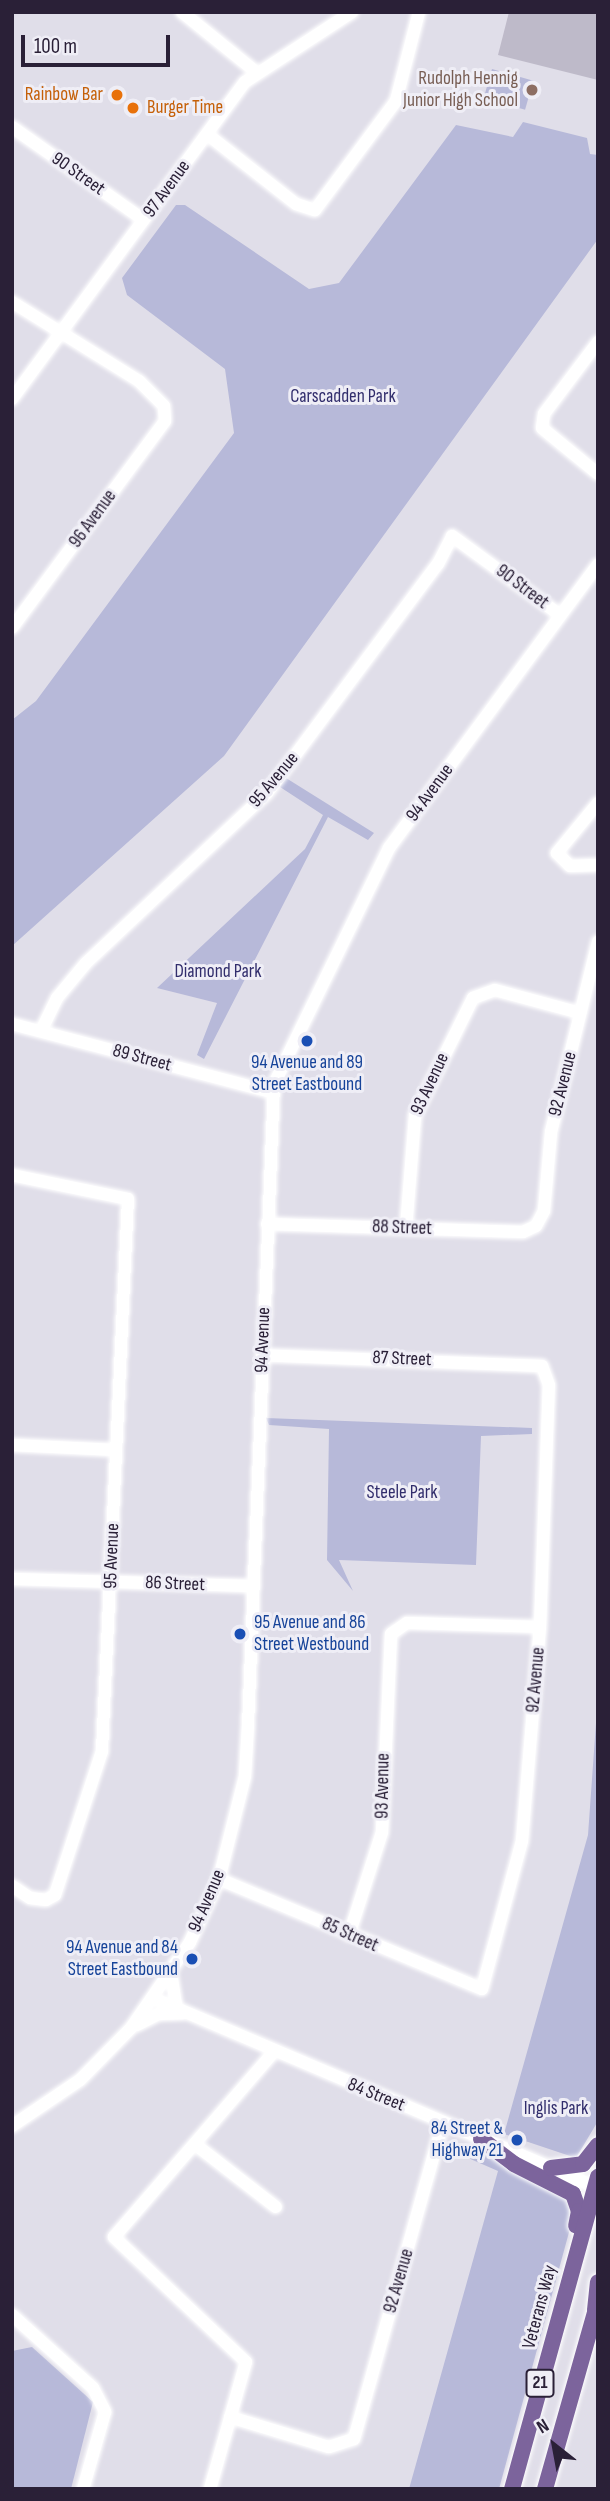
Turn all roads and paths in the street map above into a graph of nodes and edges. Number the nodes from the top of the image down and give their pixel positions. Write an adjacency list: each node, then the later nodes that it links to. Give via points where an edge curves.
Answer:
1 (182, 12): 4 (street)
2 (352, 12): 4 (street, 97 Avenue)
3 (419, 12): 6 (street, via 396,101 315,210 296,204)
4 (256, 72): 6 (street, 97 Avenue)
5 (12, 127): 7 (street, 90 Street)
6 (207, 134): 7 (street, 97 Avenue)
7 (144, 220): 9 (street, 97 Avenue)
8 (12, 302): 9 (street)
9 (61, 331): 11 (street, 97 Avenue); 16 (street, 96 Avenue, via 139,381 164,406 165,422)
10 (598, 342): 12 (street, via 544,414 541,428)
11 (12, 399)
12 (598, 474)
13 (485, 559): 15 (street, 90 Street); 22 (street, 95 Avenue, via 459,536 450,538 438,564 267,793 86,963 57,998)
14 (598, 565): 15 (street, 94 Avenue)
15 (560, 615): 23 (street, 94 Avenue, via 389,849)
16 (12, 628)
17 (598, 803): 18 (street, via 557,853 570,866)
18 (598, 865)
19 (598, 942): 20 (street, 92 Avenue)
20 (580, 1013): 26 (street, 92 Avenue, via 548,1145 544,1211); 27 (street, 93 Avenue, via 495,990 480,992 470,1002 415,1115)
21 (12, 1024): 22 (street, 89 Street)
22 (41, 1031): 23 (street, 89 Street)
23 (271, 1092): 25 (street, 94 Avenue)
24 (12, 1175): 31 (street, 95 Avenue, via 128,1199)
25 (267, 1223): 27 (street, 88 Street); 28 (street, 94 Avenue)
26 (536, 1226): 27 (street, 88 Street, via 523,1232)
27 (406, 1228)
28 (262, 1355): 29 (street, 87 Street); 34 (street, 94 Avenue)
29 (542, 1366): 35 (street, 92 Avenue, via 549,1385)
30 (12, 1445): 31 (street)
31 (115, 1450): 33 (street, 95 Avenue)
32 (12, 1579): 33 (street, 86 Street)
33 (111, 1582): 34 (street, 86 Street); 37 (street, 95 Avenue, via 98,1776 55,1895 46,1900)
34 (253, 1586): 36 (street, 94 Avenue, via 244,1776)
35 (540, 1627): 38 (street, 93 Avenue, via 407,1623 391,1634 382,1832); 40 (street, 92 Avenue, via 522,1841)
36 (219, 1879): 38 (street, 85 Street); 39 (street, 94 Avenue)
37 (12, 1886)
38 (349, 1935): 40 (street, 85 Street)
39 (171, 1973): 41 (street, 94 Avenue); 42 (street)
40 (482, 1989)
41 (155, 1999): 42 (street, 84 Street); 43 (street, 94 Avenue)
42 (182, 2011): 43 (street, via 159,2014); 44 (street, 84 Street)
43 (131, 2028): 46 (street, 94 Avenue, via 80,2080)
44 (273, 2053): 45 (street, 84 Street); 48 (street)
45 (443, 2123): 47 (street, 84 Street); 57 (street, 92 Avenue, via 354,2440 329,2447)
46 (12, 2126)
47 (481, 2139): 50 (street, 84 Street); 53 (main road, via 576,2199 579,2211 568,2254)
48 (196, 2145): 52 (street); 57 (street, via 114,2237 246,2362)
49 (598, 2146): 50 (main road, via 583,2164)
50 (551, 2168): 51 (street, 84 Street)
51 (597, 2186): 53 (main road, Veterans Way / 21)
52 (276, 2207)
53 (569, 2277): 60 (main road, Veterans Way / 21)
54 (598, 2282): 55 (main road)
55 (597, 2310): 61 (main road, 21)
56 (12, 2315): 58 (street, via 93,2388 105,2412)
57 (230, 2417): 59 (street)
58 (82, 2489)
59 (210, 2489)
60 (512, 2489)
61 (545, 2489)

